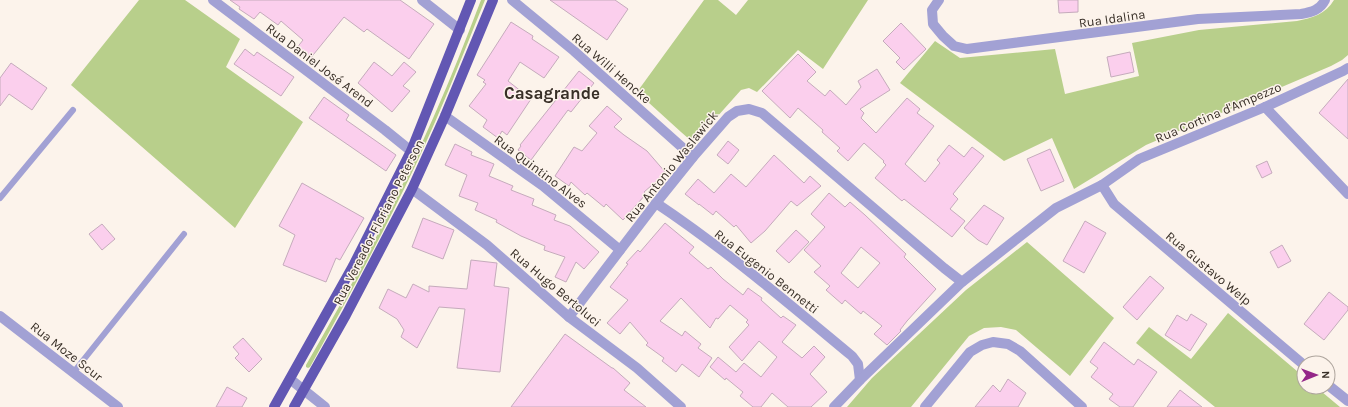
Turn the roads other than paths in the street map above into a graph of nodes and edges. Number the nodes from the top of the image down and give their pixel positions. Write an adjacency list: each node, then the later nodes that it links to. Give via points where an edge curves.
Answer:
1 (213, 0): 13 (street, Rua Daniel José Arend)
2 (422, 0): 8 (street)
3 (471, 0): 8 (main road, Rua Vereador Floriano Peterson)
4 (493, 0): 12 (main road, Rua Vereador Floriano Peterson)
5 (512, 0): 14 (street, Rua Willi Hencke, via 574,51)
6 (939, 0): 7 (street, Rua Idalina, via 932,10 933,24 954,46 967,49 1198,19 1301,14 1315,11)
7 (1326, 0)
8 (460, 30): 13 (main road, Rua Vereador Floriano Peterson)
9 (1348, 68): 10 (street, Rua Cortina d'Ampezzo)
10 (1265, 107): 15 (street, Rua Cortina d'Ampezzo, via 1139,159); 17 (street)
11 (73, 110): 18 (lane)
12 (445, 116): 16 (main road, Rua Vereador Floriano Peterson); 21 (street, Rua Quintino Alves, via 543,186)
13 (411, 151): 27 (main road, Rua Vereador Floriano Peterson, via 353,266)
14 (693, 157): 19 (street, Rua Antonio Waslawick); 22 (street, Rua Antonio Waslawick, via 728,117 737,111 750,110 762,113)
15 (1102, 185): 22 (street, Rua Cortina d'Ampezzo, via 1056,208); 25 (street, Rua Gustavo Welp, via 1114,204)
16 (412, 189): 24 (street, Rua Hugo Bertoluci, via 487,245); 29 (main road, Rua Vereador Floriano Peterson)
17 (1348, 194)
18 (0, 198)
19 (656, 203): 21 (street, Rua Antonio Waslawick); 28 (street, Rua Eugenio Bennetti, via 760,279 852,356 858,364)
20 (184, 234): 26 (lane)
21 (620, 250): 24 (street, Rua Antonio Waslawick)
22 (962, 282): 28 (street, Rua Cortina d'Ampezzo)
23 (0, 316): 26 (street, Rua Moze Scur)
24 (569, 317): 36 (street, Rua Hugo Bertoluci, via 637,368)
25 (1296, 358)
26 (73, 373): 32 (street, Rua Moze Scur)
27 (290, 379): 29 (street); 33 (main road, Rua Vereador Floriano Peterson)
28 (860, 380): 37 (street, Rua Cortina d'Ampezzo)
29 (304, 389): 34 (main road, Rua Vereador Floriano Peterson); 35 (street)
30 (1336, 391): 31 (street)
31 (1348, 401)
32 (118, 407)
33 (274, 407)
34 (294, 407)
35 (325, 407)
36 (681, 407)
37 (834, 407)
38 (925, 407): 39 (street, via 970,352 994,342 1008,344 1020,351)
39 (1082, 407)

